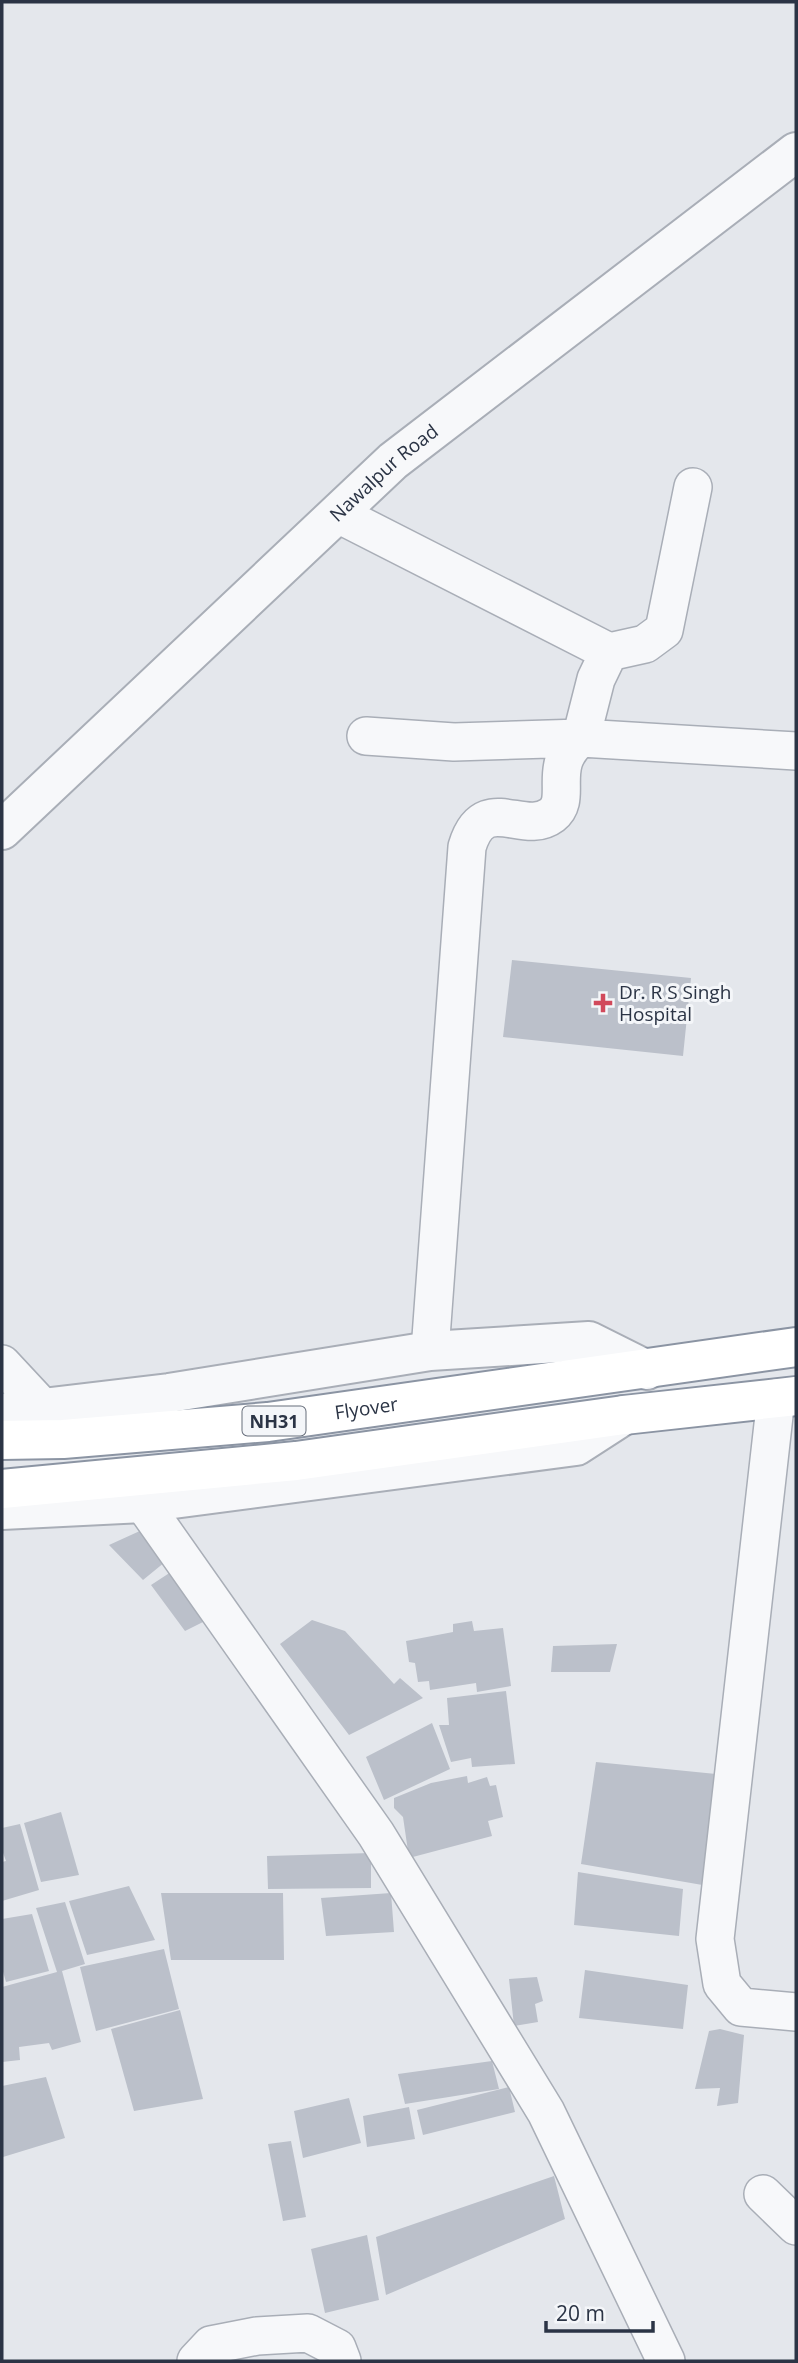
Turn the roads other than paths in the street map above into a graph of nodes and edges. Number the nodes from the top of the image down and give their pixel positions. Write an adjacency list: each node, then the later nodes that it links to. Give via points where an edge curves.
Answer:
1 (796, 152): 3 (street, Nawalpur Road, via 393,461)
2 (693, 487): 4 (street, via 664,630 645,644)
3 (338, 514): 4 (street); 8 (street, Nawalpur Road)
4 (609, 652): 6 (street, via 596,679)
5 (366, 736): 6 (street, via 454,742)
6 (581, 738): 7 (street); 10 (street, via 561,762 561,798 554,814 541,820 491,817 472,829 467,847)
7 (796, 751)
8 (2, 831)
9 (796, 1347): 12 (highway, NH31)
10 (430, 1351): 12 (street, via 589,1341); 14 (street, via 169,1393)
11 (2, 1364): 14 (street)
12 (647, 1370): 17 (highway, Flyover / NH31, via 268,1422)
13 (786, 1397): 16 (highway, NH31); 21 (street, via 715,1939 722,1984 741,2007)
14 (43, 1408): 15 (street)
15 (2, 1413)
16 (624, 1415): 18 (highway, NH31, via 296,1461); 19 (street, via 576,1446)
17 (2, 1440)
18 (2, 1489)
19 (143, 1503): 20 (street); 26 (street, via 376,1834 546,2112)
20 (2, 1510)
21 (796, 2012)
22 (763, 2194): 23 (street)
23 (796, 2226)
24 (196, 2361): 25 (street, via 211,2344 308,2333 337,2348)
25 (342, 2361)
26 (666, 2361)

